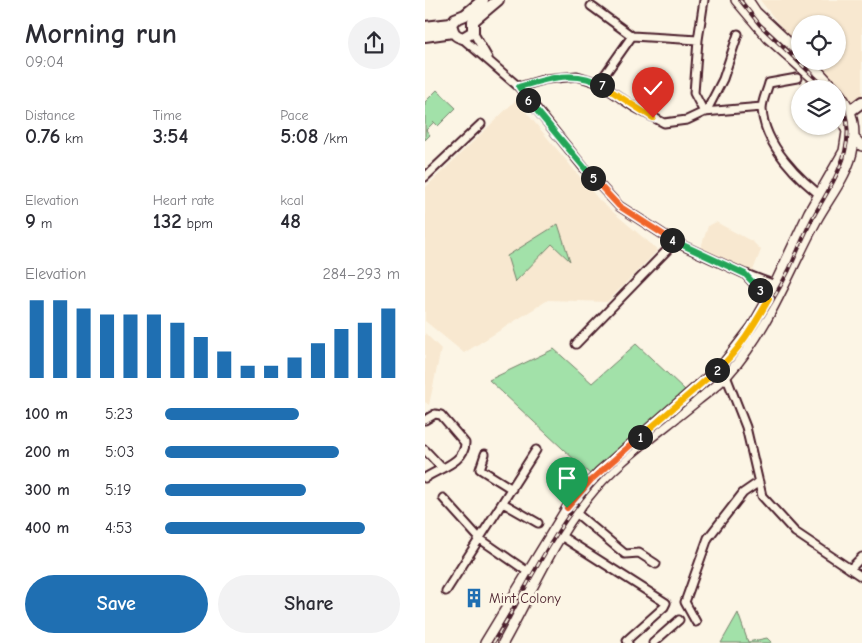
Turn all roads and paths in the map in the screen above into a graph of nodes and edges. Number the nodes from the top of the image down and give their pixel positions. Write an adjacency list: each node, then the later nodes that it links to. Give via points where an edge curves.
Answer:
1 (483, 0): 7 (main road)
2 (498, 0): 7 (main road)
3 (704, 0): 14 (street)
4 (736, 0): 16 (street, via 768,38)
5 (748, 0): 15 (street, via 756,12)
6 (591, 6): 12 (street)
7 (471, 23): 9 (main road, via 455,19); 13 (main road); 17 (street)
8 (425, 27): 9 (main road)
9 (452, 28): 11 (main road); 13 (main road)
10 (738, 34): 28 (street, via 726,72)
11 (425, 36)
12 (632, 36): 14 (street); 23 (street)
13 (462, 38): 17 (street)
14 (697, 40): 28 (street, via 694,93)
15 (791, 45)
16 (791, 57)
17 (488, 59): 24 (street)
18 (806, 70): 21 (street)
19 (818, 70): 22 (street)
20 (797, 78): 26 (street, via 769,83)
21 (816, 80)
22 (827, 80)
23 (599, 83): 24 (street, via 577,76 546,79); 28 (street, via 664,123 687,120)
24 (519, 87): 36 (street, via 619,206)
25 (862, 102): 27 (main road)
26 (762, 107): 28 (street); 35 (street, via 777,149 799,178)
27 (846, 110)
28 (705, 112)
29 (846, 115): 32 (street, via 855,124)
30 (846, 118): 32 (street)
31 (481, 124): 34 (street)
32 (854, 133): 33 (street); 35 (street)
33 (862, 146)
34 (425, 177)
35 (823, 198): 38 (street)
36 (675, 242): 37 (street); 40 (street)
37 (745, 274): 38 (street); 39 (street)
38 (779, 286): 39 (street); 42 (street, via 753,345)
39 (769, 299): 41 (street)
40 (576, 344)
41 (725, 363): 42 (street); 48 (street)
42 (726, 376): 48 (street); 50 (street, via 746,427)
43 (425, 420): 47 (street, via 435,414 441,416 465,443 459,460)
44 (425, 450): 47 (street)
45 (536, 450): 51 (street)
46 (485, 454): 51 (street, via 480,469)
47 (441, 467): 49 (street)
48 (607, 471): 54 (street); 61 (street, via 567,508)
49 (425, 478)
50 (759, 482): 60 (street, via 762,496 795,532); 65 (street, via 743,493 702,550 685,602)
51 (512, 488): 53 (street)
52 (443, 498): 57 (street)
53 (503, 503): 55 (street); 57 (street)
54 (576, 513): 56 (street); 59 (street, via 625,554 639,553)
55 (538, 523)
56 (561, 536): 67 (street); 68 (street, via 665,603 627,640)
57 (480, 539): 61 (street); 63 (street)
58 (862, 558): 60 (street)
59 (656, 564)
60 (850, 569): 62 (street)
61 (528, 572): 66 (street)
62 (862, 577)
63 (446, 591)
64 (679, 620): 69 (street)
65 (696, 622)
66 (485, 643)
67 (503, 643)
68 (628, 643)
69 (653, 643)

